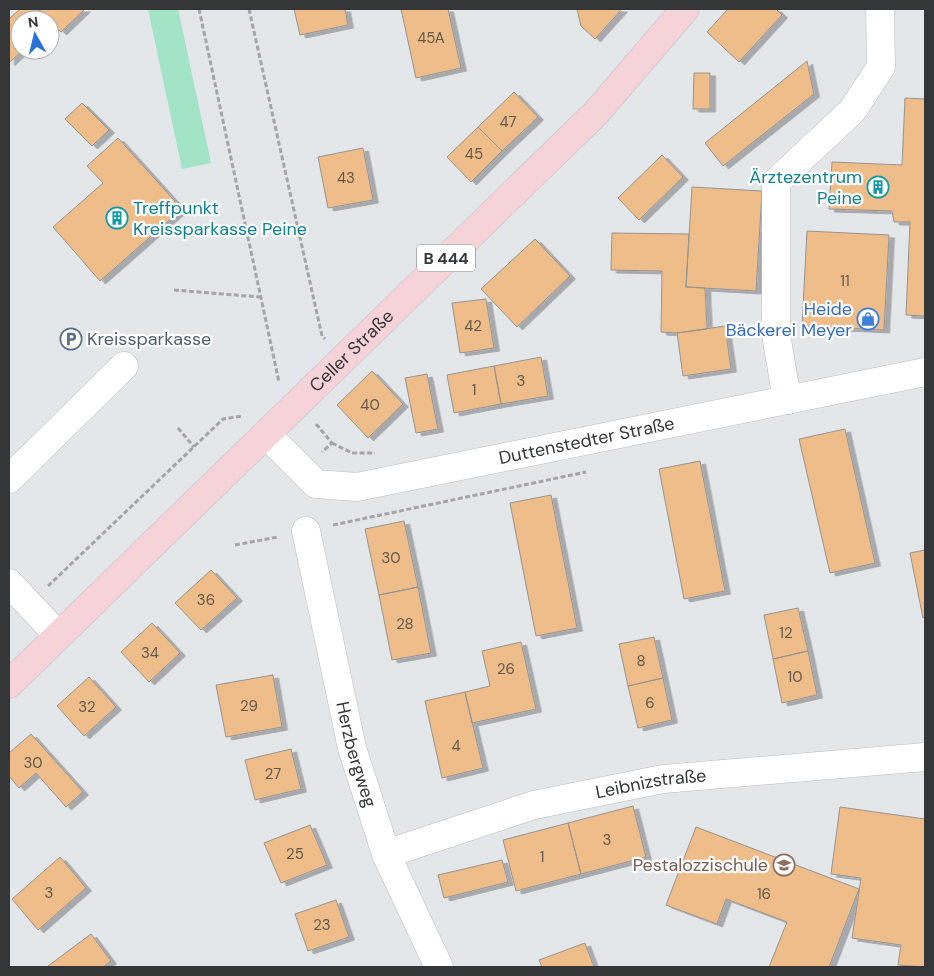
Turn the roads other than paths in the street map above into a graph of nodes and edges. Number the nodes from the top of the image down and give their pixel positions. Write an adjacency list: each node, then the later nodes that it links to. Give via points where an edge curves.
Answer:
1 (685, 9): 6 (main road, Celler Straße / B 444, via 596,113)
2 (880, 9): 5 (street, via 881,68 852,111 776,182 776,334)
3 (124, 366): 7 (street)
4 (925, 372): 5 (street, Duttenstedter Straße)
5 (788, 400): 6 (street, Duttenstedter Straße, via 357,487 316,484)
6 (266, 434): 10 (main road, Celler Straße / B 444)
7 (9, 479)
8 (306, 531): 13 (street, Herzbergweg, via 352,748)
9 (9, 583): 10 (street)
10 (58, 635): 11 (main road, Celler Straße / B 444)
11 (9, 684)
12 (925, 757): 13 (street, Leibnizstraße, via 663,779 534,805)
13 (386, 854): 14 (street, Herzbergweg)
14 (439, 967)

